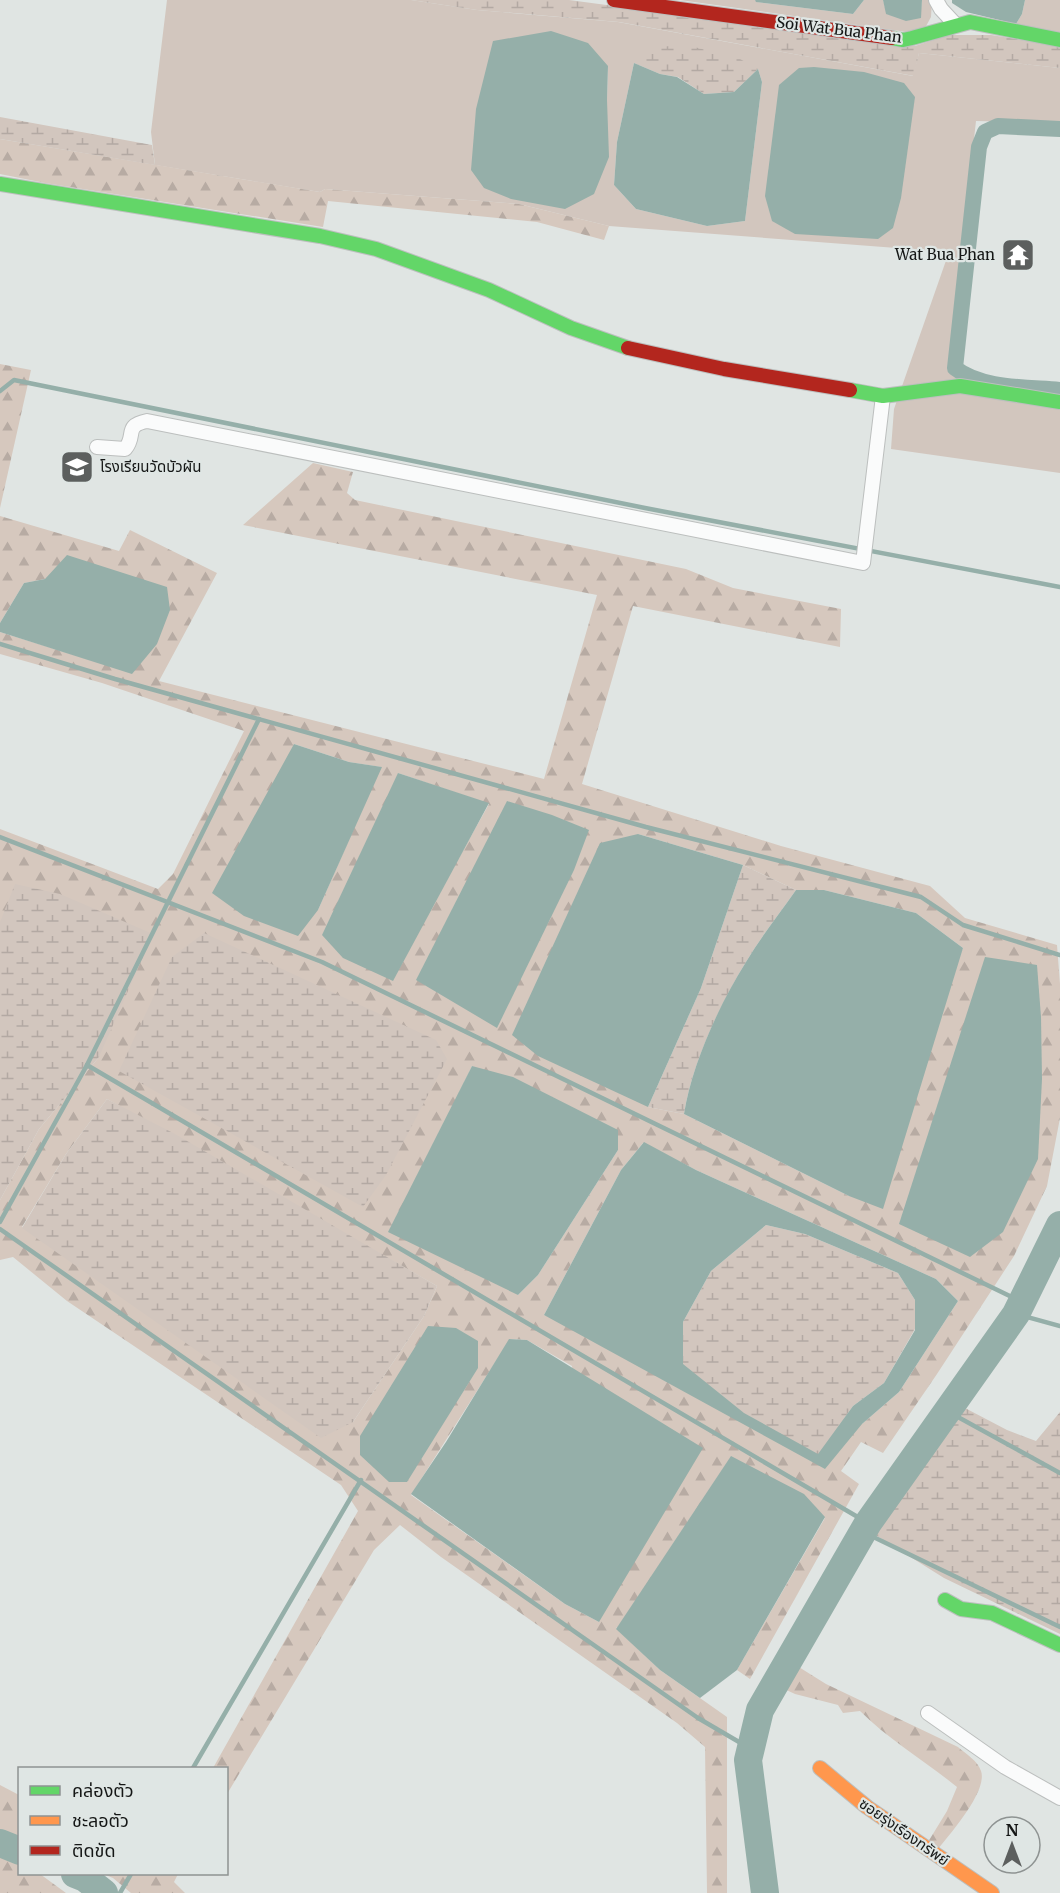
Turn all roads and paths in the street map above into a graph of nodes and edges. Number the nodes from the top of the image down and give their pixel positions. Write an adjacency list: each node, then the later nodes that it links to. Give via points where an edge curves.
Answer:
1 (614, 0): 3 (street, Soi Wat Bua Phan, via 903,40)
2 (936, 0): 3 (street)
3 (956, 24): 4 (street, Soi Wat Bua Phan, via 970,22)
4 (1060, 40)
5 (0, 184): 6 (street, via 320,236 376,249 489,290 571,328 639,351)
6 (883, 396): 7 (street, via 960,386); 8 (street, via 863,563 147,421 132,427 125,449)
7 (1060, 402)
8 (97, 447)
9 (945, 1600): 10 (street, via 961,1610 992,1613)
10 (1060, 1645)
11 (928, 1713): 13 (street, via 1005,1767)
12 (820, 1768): 14 (street, ซอยรุ่งเรืองทรัพย์, via 849,1794)
13 (1060, 1798)
14 (992, 1893)

